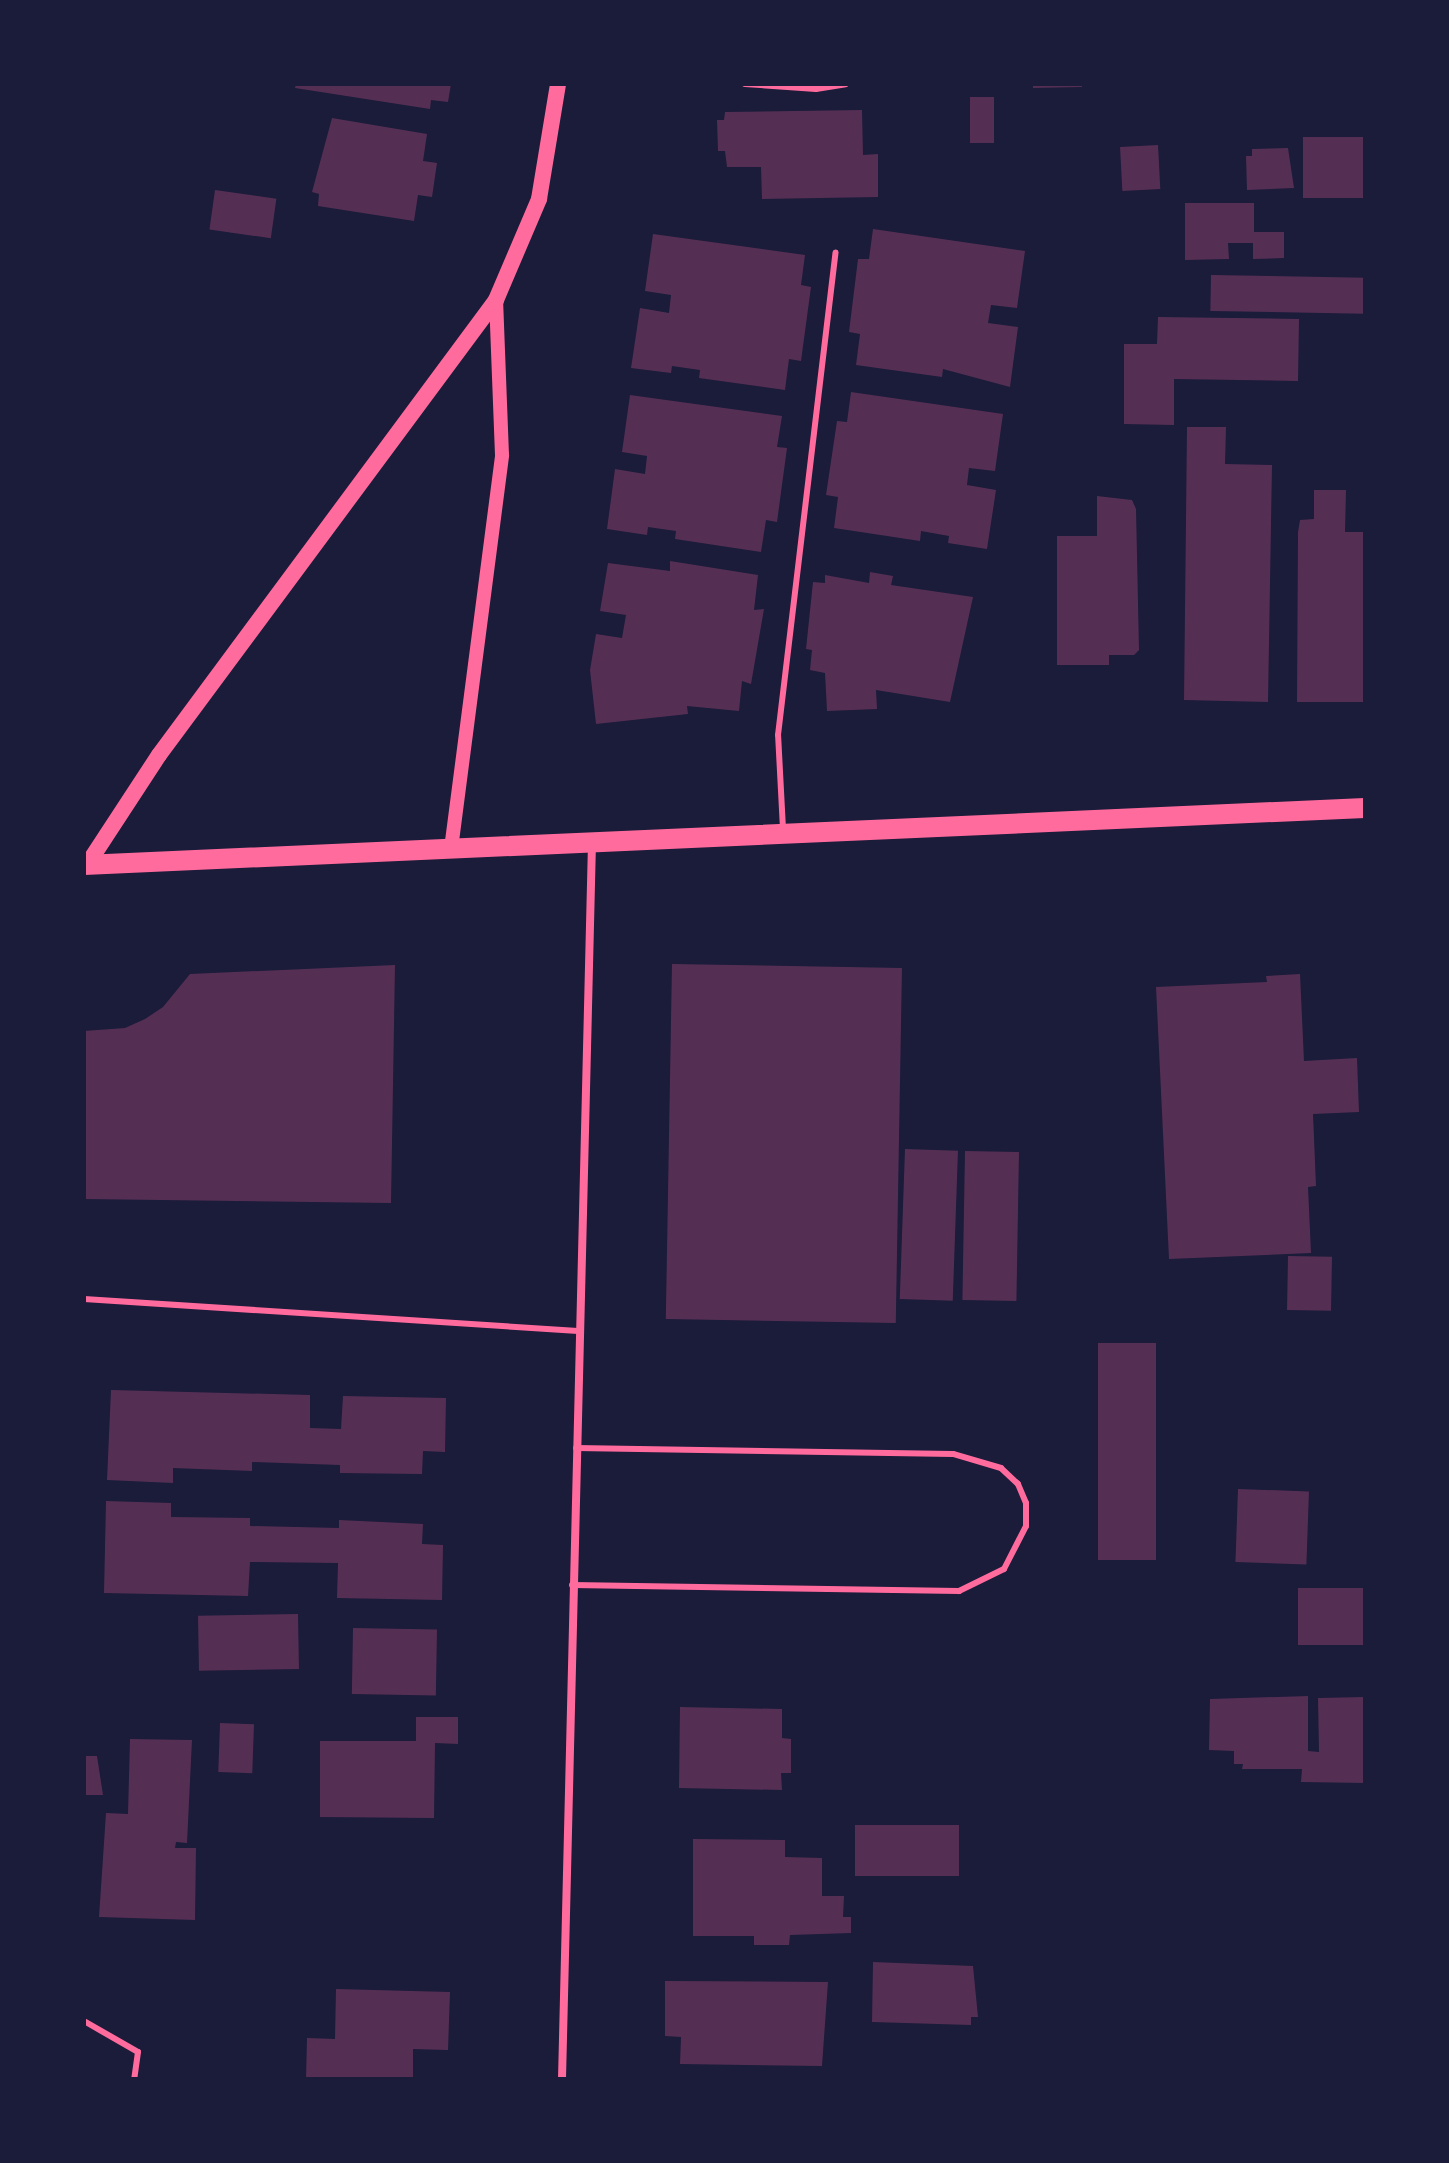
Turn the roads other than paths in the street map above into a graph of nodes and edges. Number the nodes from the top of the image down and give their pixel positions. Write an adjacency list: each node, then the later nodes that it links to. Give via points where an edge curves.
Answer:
1 (558, 84): 5 (main road, via 539,199)
2 (745, 84): 3 (lane, via 816,89)
3 (846, 84)
4 (836, 252): 7 (lane, via 778,735)
5 (496, 300): 9 (street, via 502,455); 10 (main road, via 159,755)
6 (1365, 808): 7 (main road)
7 (783, 836): 8 (main road)
8 (592, 843): 9 (main road); 12 (street)
9 (451, 849): 10 (main road)
10 (85, 866)
11 (84, 1299): 12 (lane)
12 (578, 1331): 13 (street)
13 (576, 1448): 14 (street); 14 (lane, via 953,1454 1001,1468 1018,1484 1026,1503 1026,1526 1004,1569 959,1591)
14 (572, 1585): 17 (street)
15 (84, 2021): 16 (lane, via 138,2052)
16 (134, 2079)
17 (562, 2079)

